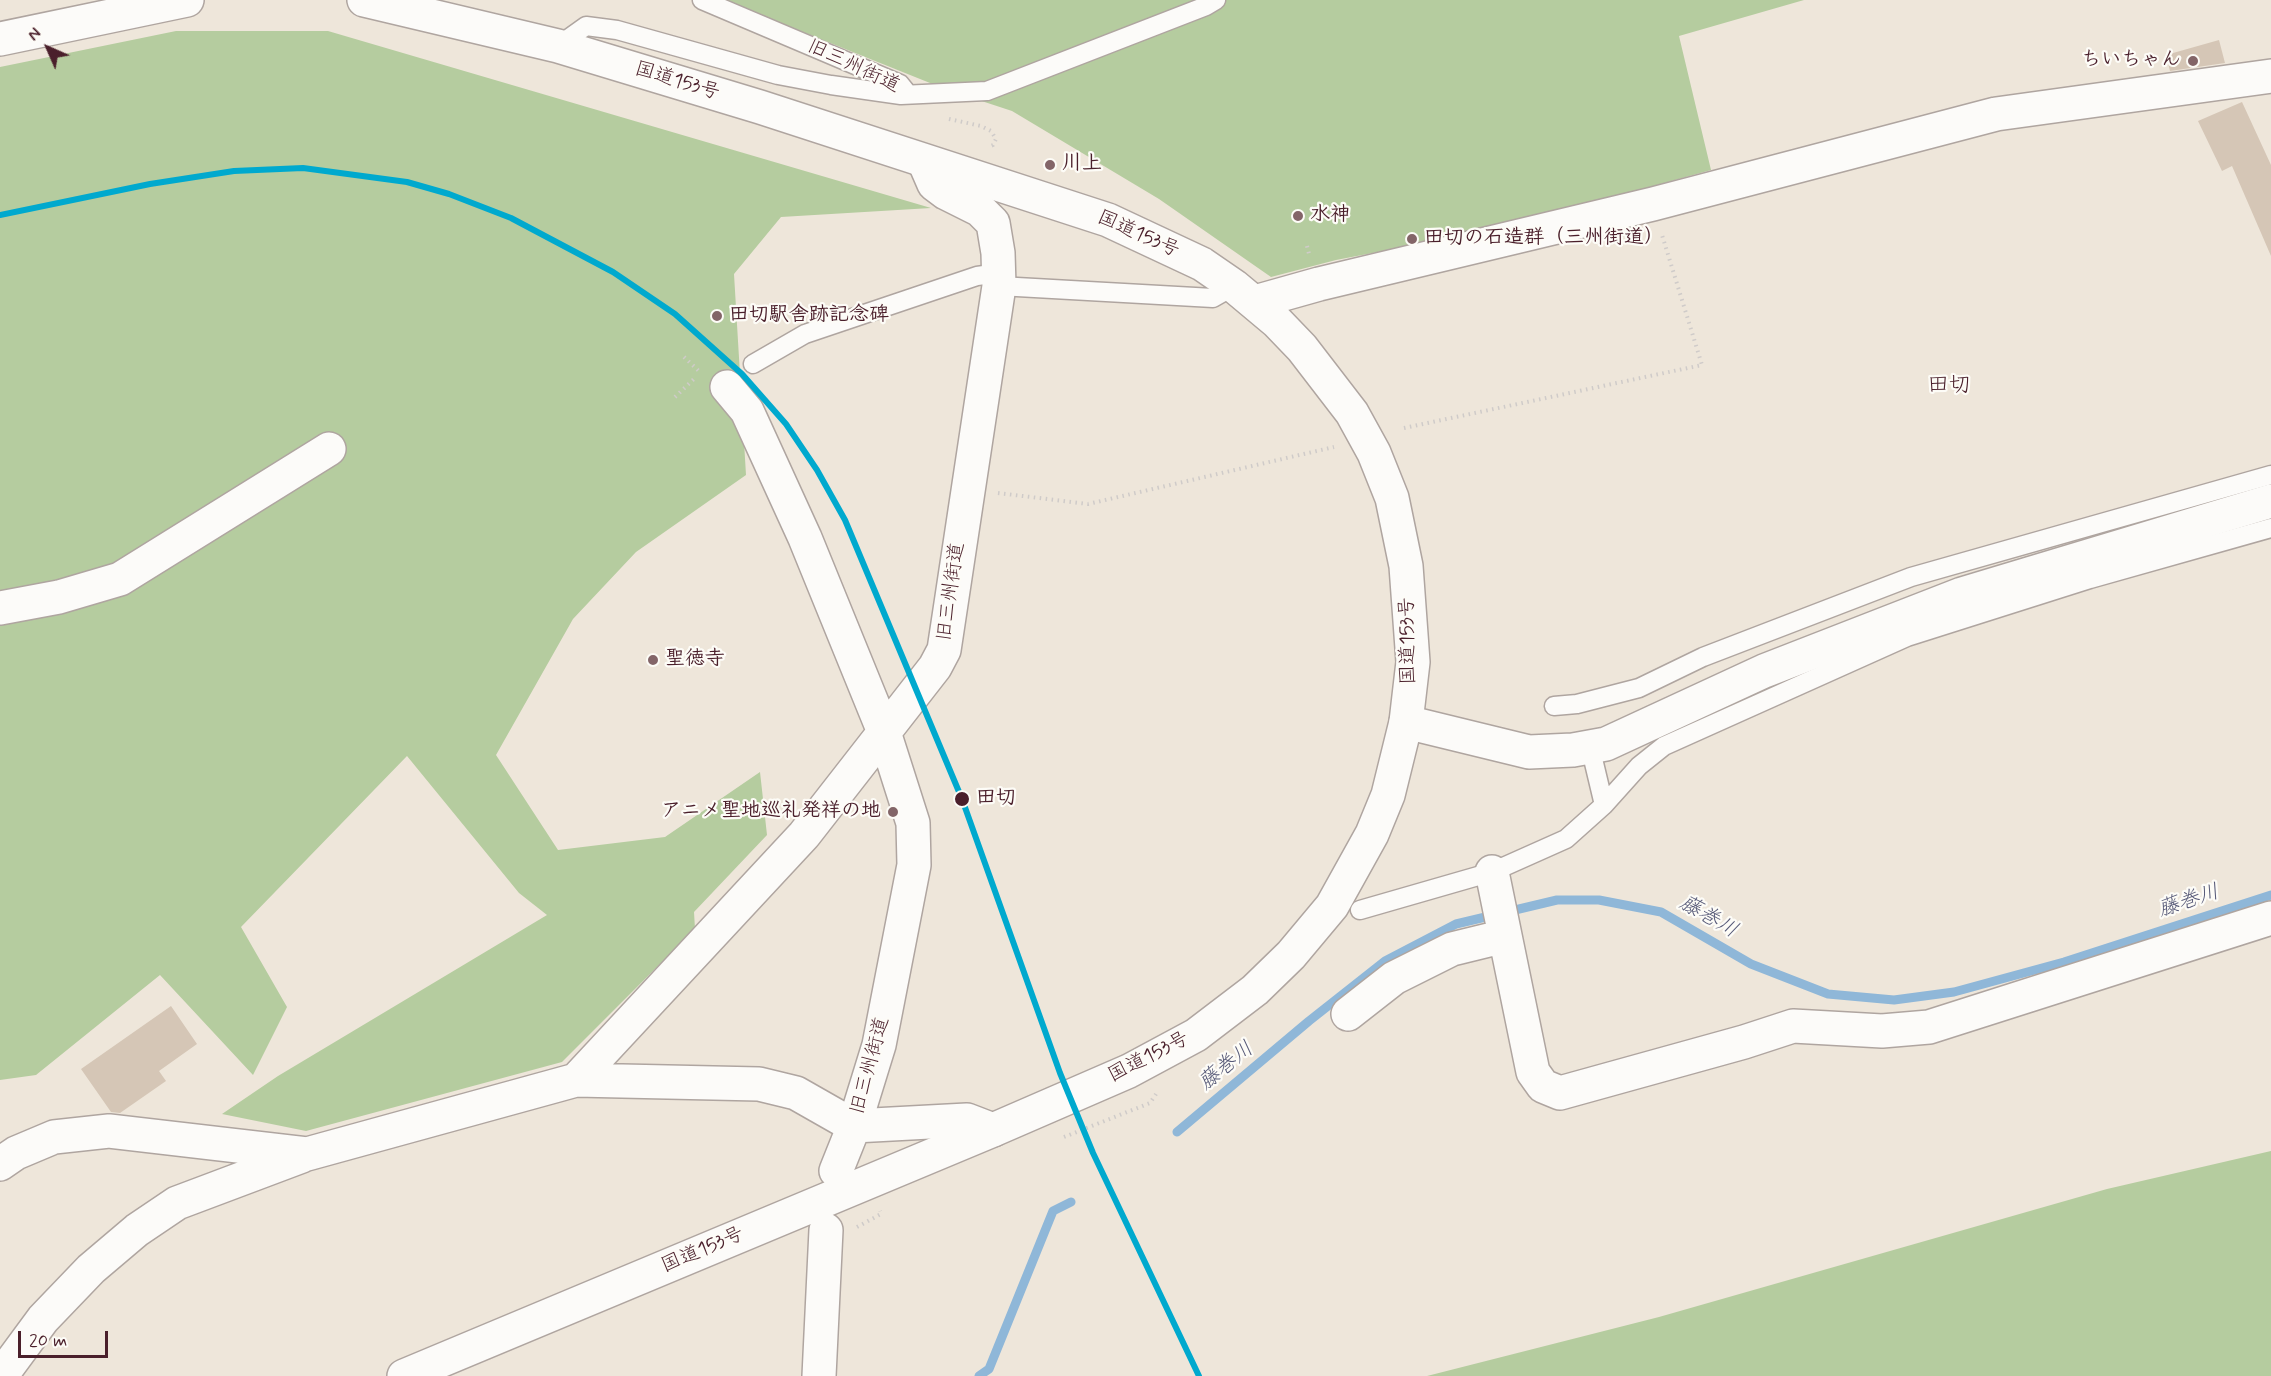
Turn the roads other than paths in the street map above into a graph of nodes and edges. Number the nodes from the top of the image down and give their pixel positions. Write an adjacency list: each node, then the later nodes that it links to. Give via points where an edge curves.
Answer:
1 (188, 0): 5 (main road)
2 (364, 0): 6 (main road, 国道153号)
3 (702, 0): 8 (lane, 旧三州街道, via 900,84)
4 (1216, 0): 8 (lane, via 987,91)
5 (0, 39)
6 (558, 46): 8 (lane, via 586,26 617,30 778,75); 9 (main road, 国道153号)
7 (2271, 76): 11 (main road, via 1996,114 1653,204 1319,284)
8 (909, 95)
9 (924, 161): 10 (main road, 旧三州街道, via 934,184 980,210 993,223); 11 (main road, 国道153号, via 1108,220 1202,264)
10 (999, 279): 11 (lane, via 1213,298); 12 (lane, via 976,276 806,334); 21 (main road, 旧三州街道, via 944,650)
11 (1245, 294): 20 (main road, 国道153号, via 1302,348 1352,412 1392,498 1411,614 1413,662)
12 (753, 364)
13 (714, 380): 21 (main road, via 747,411)
14 (329, 450): 18 (main road, via 120,579 59,597)
15 (2271, 475): 19 (lane, via 1911,577 1704,657 1580,713)
16 (2271, 501): 20 (main road, via 1962,594 1764,671 1606,744 1529,752)
17 (2271, 528): 23 (lane, via 2090,579 1907,637 1664,746 1639,766)
18 (0, 608)
19 (1554, 705)
20 (1406, 722): 31 (main road, 国道153号, via 1388,795 1372,834 1332,906 1291,955 1255,990 1196,1035 1130,1071)
21 (884, 732): 29 (main road, via 804,836); 30 (main road, 旧三州街道, via 913,823 914,865 879,1045)
22 (1594, 763): 23 (lane)
23 (1604, 805): 24 (lane, via 1566,838)
24 (1494, 883): 25 (lane); 27 (main road)
25 (1359, 910)
26 (2271, 918): 27 (main road, via 1929,1027 1882,1031 1793,1026 1560,1093 1543,1086 1533,1072)
27 (1504, 932): 28 (main road, via 1452,949 1394,978)
28 (1348, 1014)
29 (576, 1080): 30 (main road, via 759,1084 796,1093); 32 (main road)
30 (854, 1126): 31 (main road, via 967,1120); 34 (main road, 旧三州街道)
31 (993, 1130): 37 (main road, 国道153号)
32 (307, 1154): 33 (main road, via 109,1131 54,1137); 36 (main road, via 177,1203 137,1230 51,1310)
33 (0, 1164)
34 (836, 1171)
35 (826, 1230): 38 (main road)
36 (1, 1376)
37 (404, 1376)
38 (819, 1376)

